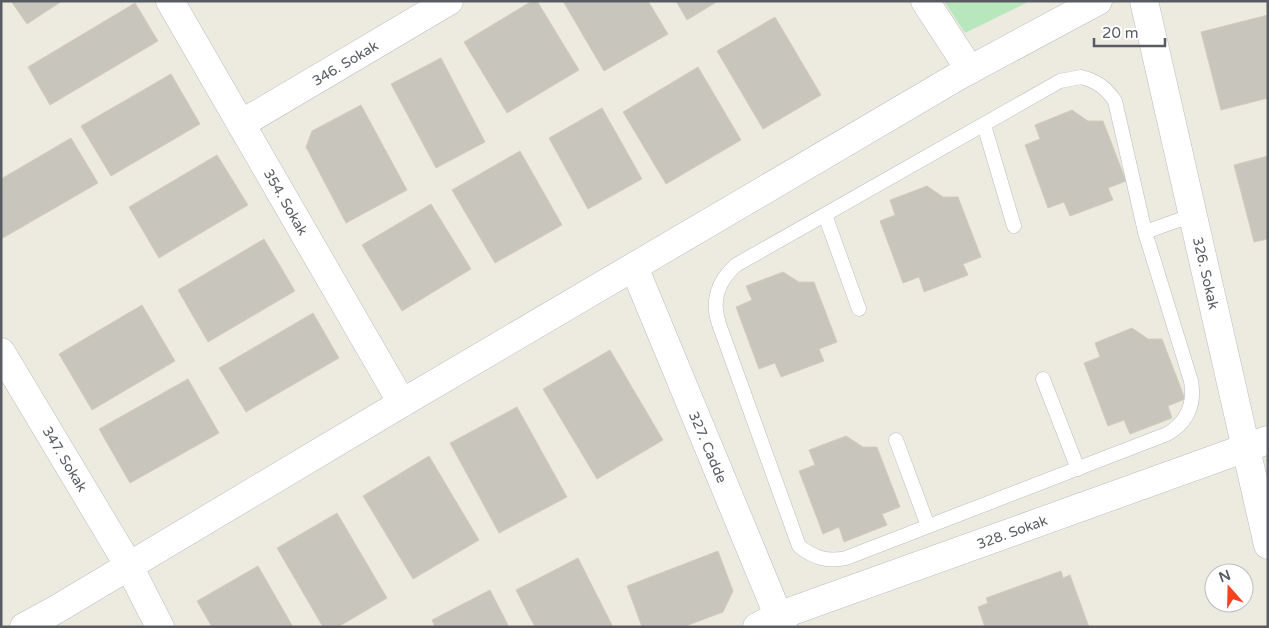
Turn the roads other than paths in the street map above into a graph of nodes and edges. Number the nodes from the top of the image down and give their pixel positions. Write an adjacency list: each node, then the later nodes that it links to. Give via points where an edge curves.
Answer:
1 (170, 1): 7 (street, 354. Sokak)
2 (450, 1): 7 (street, 346. Sokak)
3 (924, 1): 6 (street)
4 (1098, 1): 6 (street)
5 (1144, 1): 9 (street, 326. Sokak)
6 (970, 70): 13 (street)
7 (241, 124): 17 (street, 354. Sokak)
8 (984, 125): 10 (lane); 11 (lane); 12 (lane, via 1060,81 1081,78 1101,85 1115,101)
9 (1193, 214): 12 (lane); 19 (street, 326. Sokak)
10 (824, 215): 14 (lane); 21 (lane, via 728,272 716,294 719,324 799,546 816,557 836,560)
11 (1014, 226)
12 (1145, 232): 20 (lane, via 1191,381 1192,403 1189,413 1176,429)
13 (634, 267): 17 (street); 24 (street, 327. Cadde)
14 (860, 309)
15 (1, 352): 23 (street, 347. Sokak)
16 (1043, 378): 20 (lane)
17 (402, 403): 23 (street)
18 (896, 440): 21 (lane)
19 (1257, 444): 22 (street, 326. Sokak); 24 (street, 328. Sokak)
20 (1078, 469): 21 (lane)
21 (928, 526)
22 (1268, 545)
23 (129, 566): 25 (street); 26 (street, 347. Sokak)
24 (773, 623)
25 (24, 627)
26 (160, 627)

